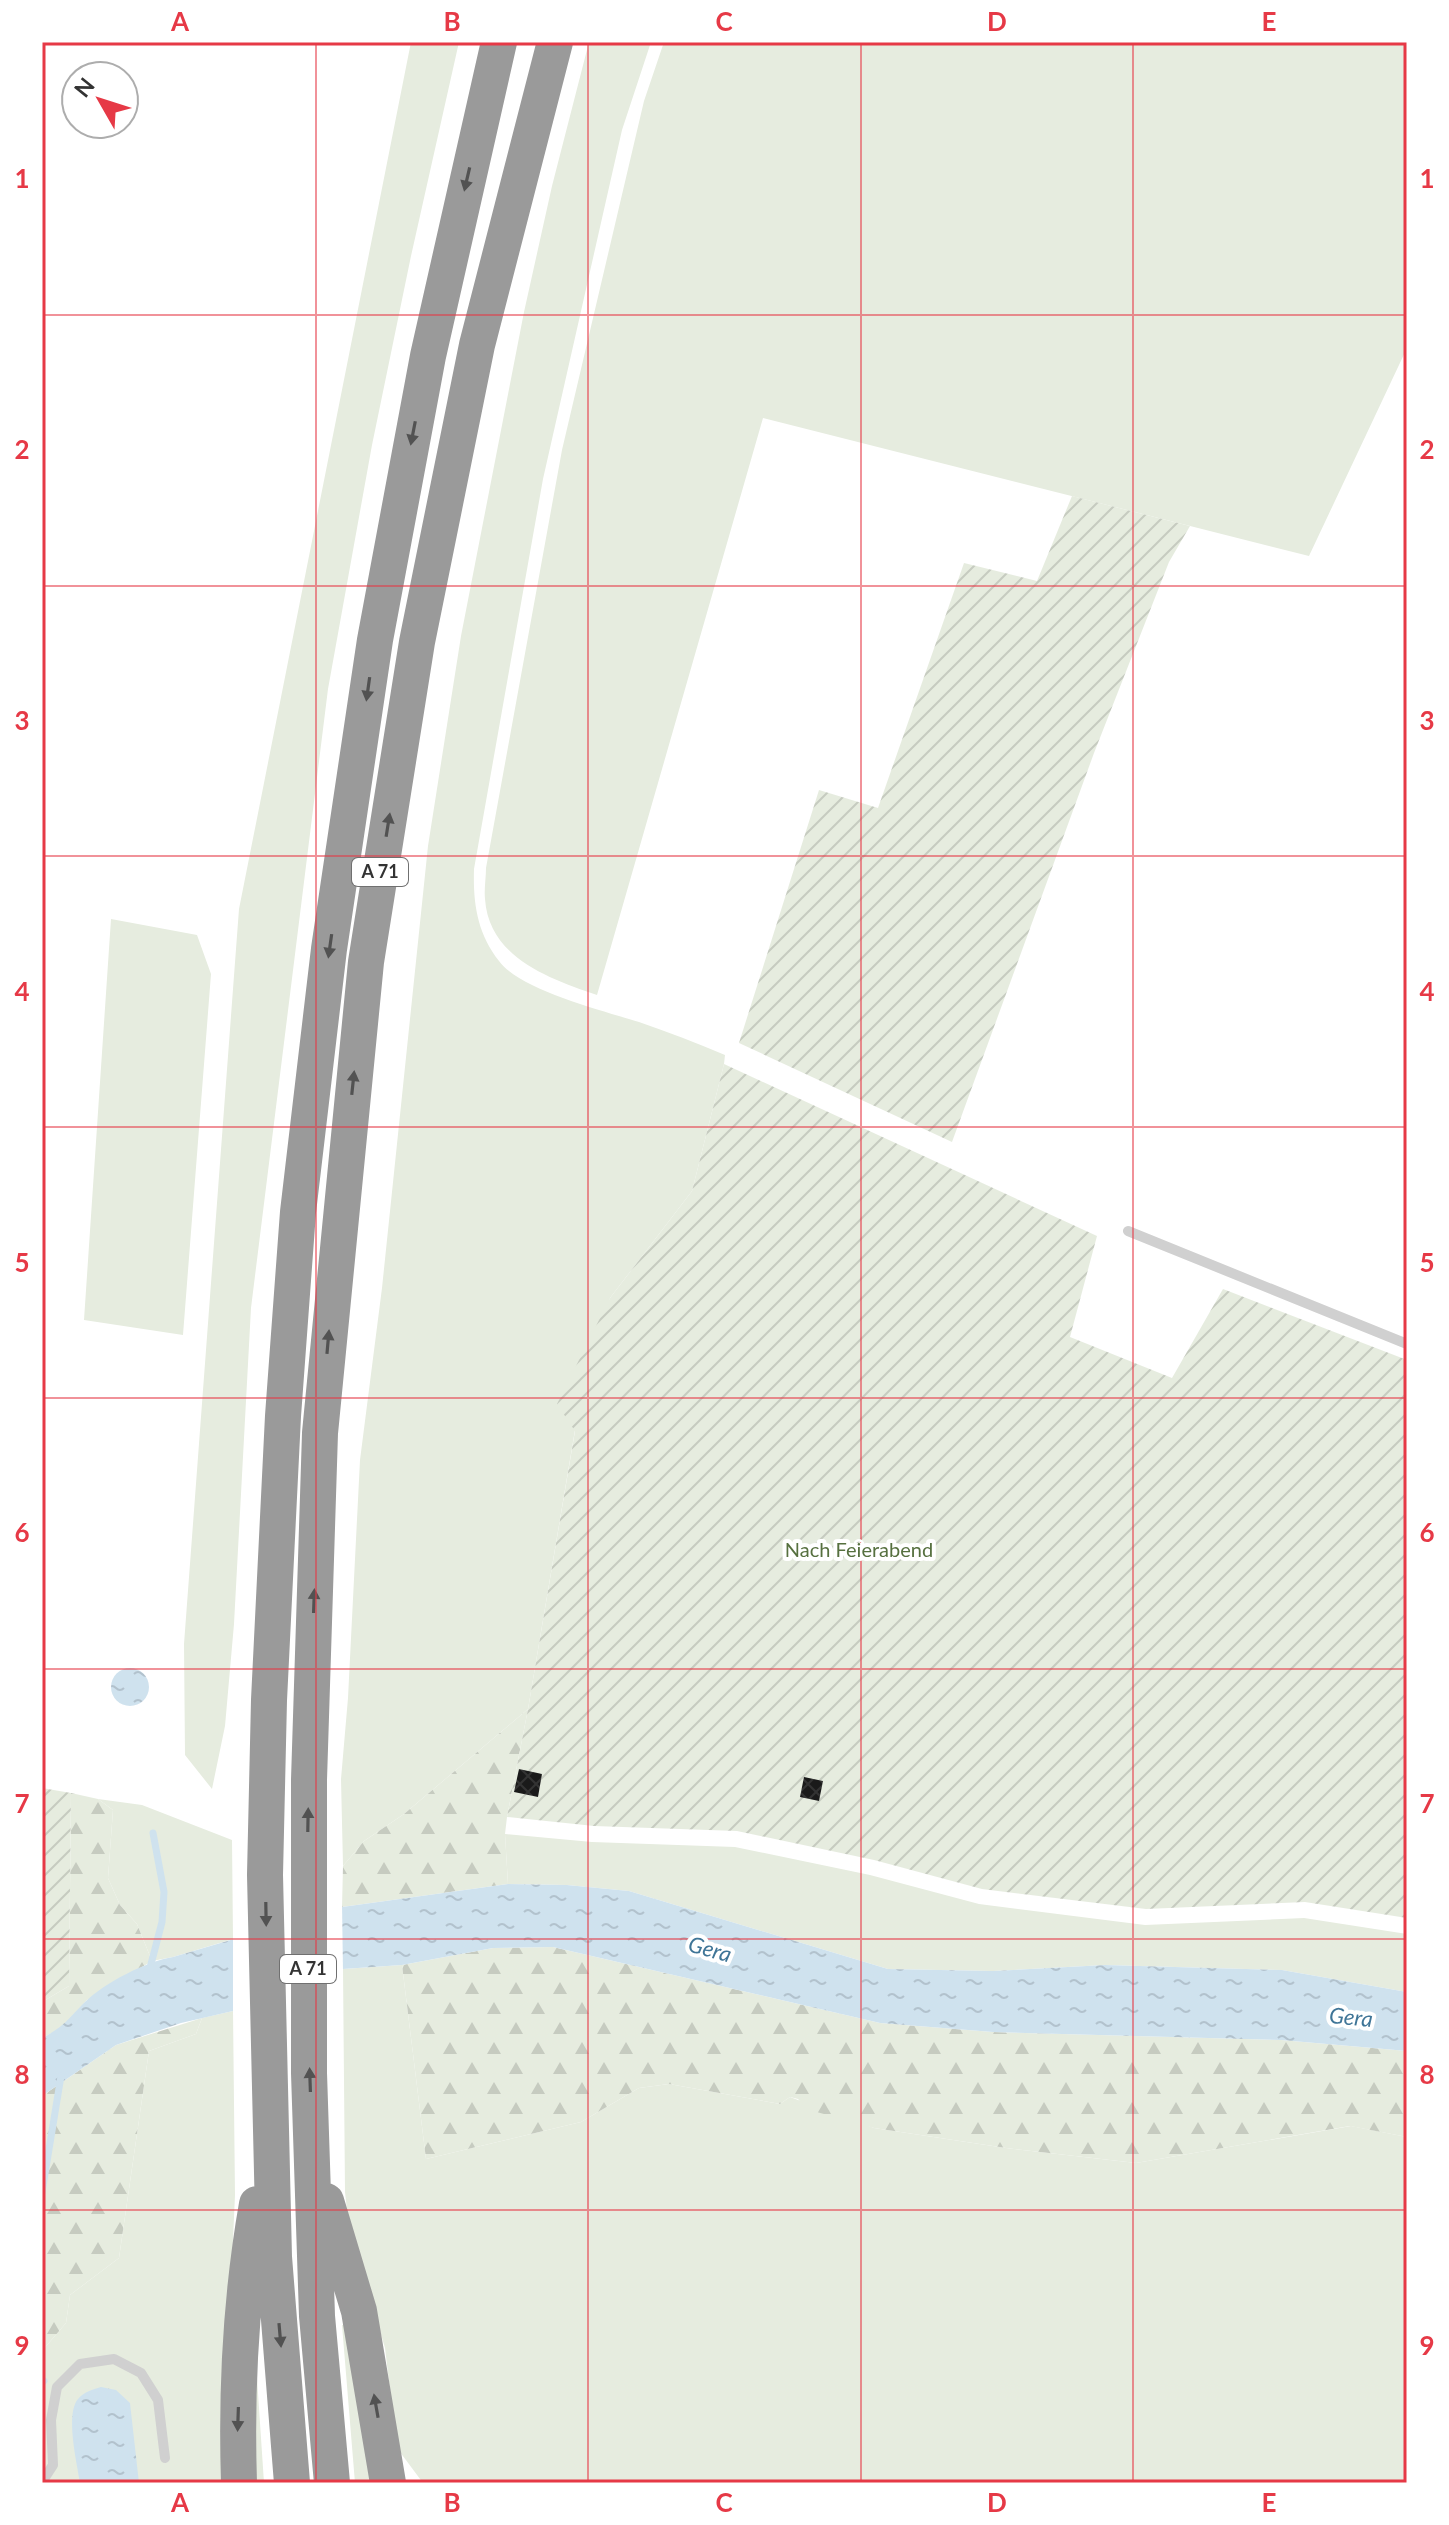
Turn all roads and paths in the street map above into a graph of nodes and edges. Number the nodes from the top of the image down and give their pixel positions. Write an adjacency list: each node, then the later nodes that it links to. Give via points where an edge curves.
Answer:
1 (499, 42): 6 (highway, A 71, one-way to 6, via 428,356 375,640 329,949 298,1212 283,1416 268,1780 271,2124)
2 (555, 42): 5 (highway, A 71, one-way to 2, via 312,2158 309,1780 320,1433 366,962 417,642 477,345)
3 (1128, 1231): 4 (lane)
4 (1407, 1344)
5 (330, 2256): 11 (highway, via 317,2316); 12 (highway, one-way to 5, via 359,2311)
6 (261, 2257): 9 (highway, one-way to 9, via 237,2426); 10 (highway, one-way to 10)
7 (165, 2458): 8 (lane, via 158,2400 141,2373 114,2359 80,2364 57,2387 51,2420 53,2465)
8 (42, 2482)
9 (239, 2483)
10 (292, 2483)
11 (332, 2483)
12 (388, 2483)

